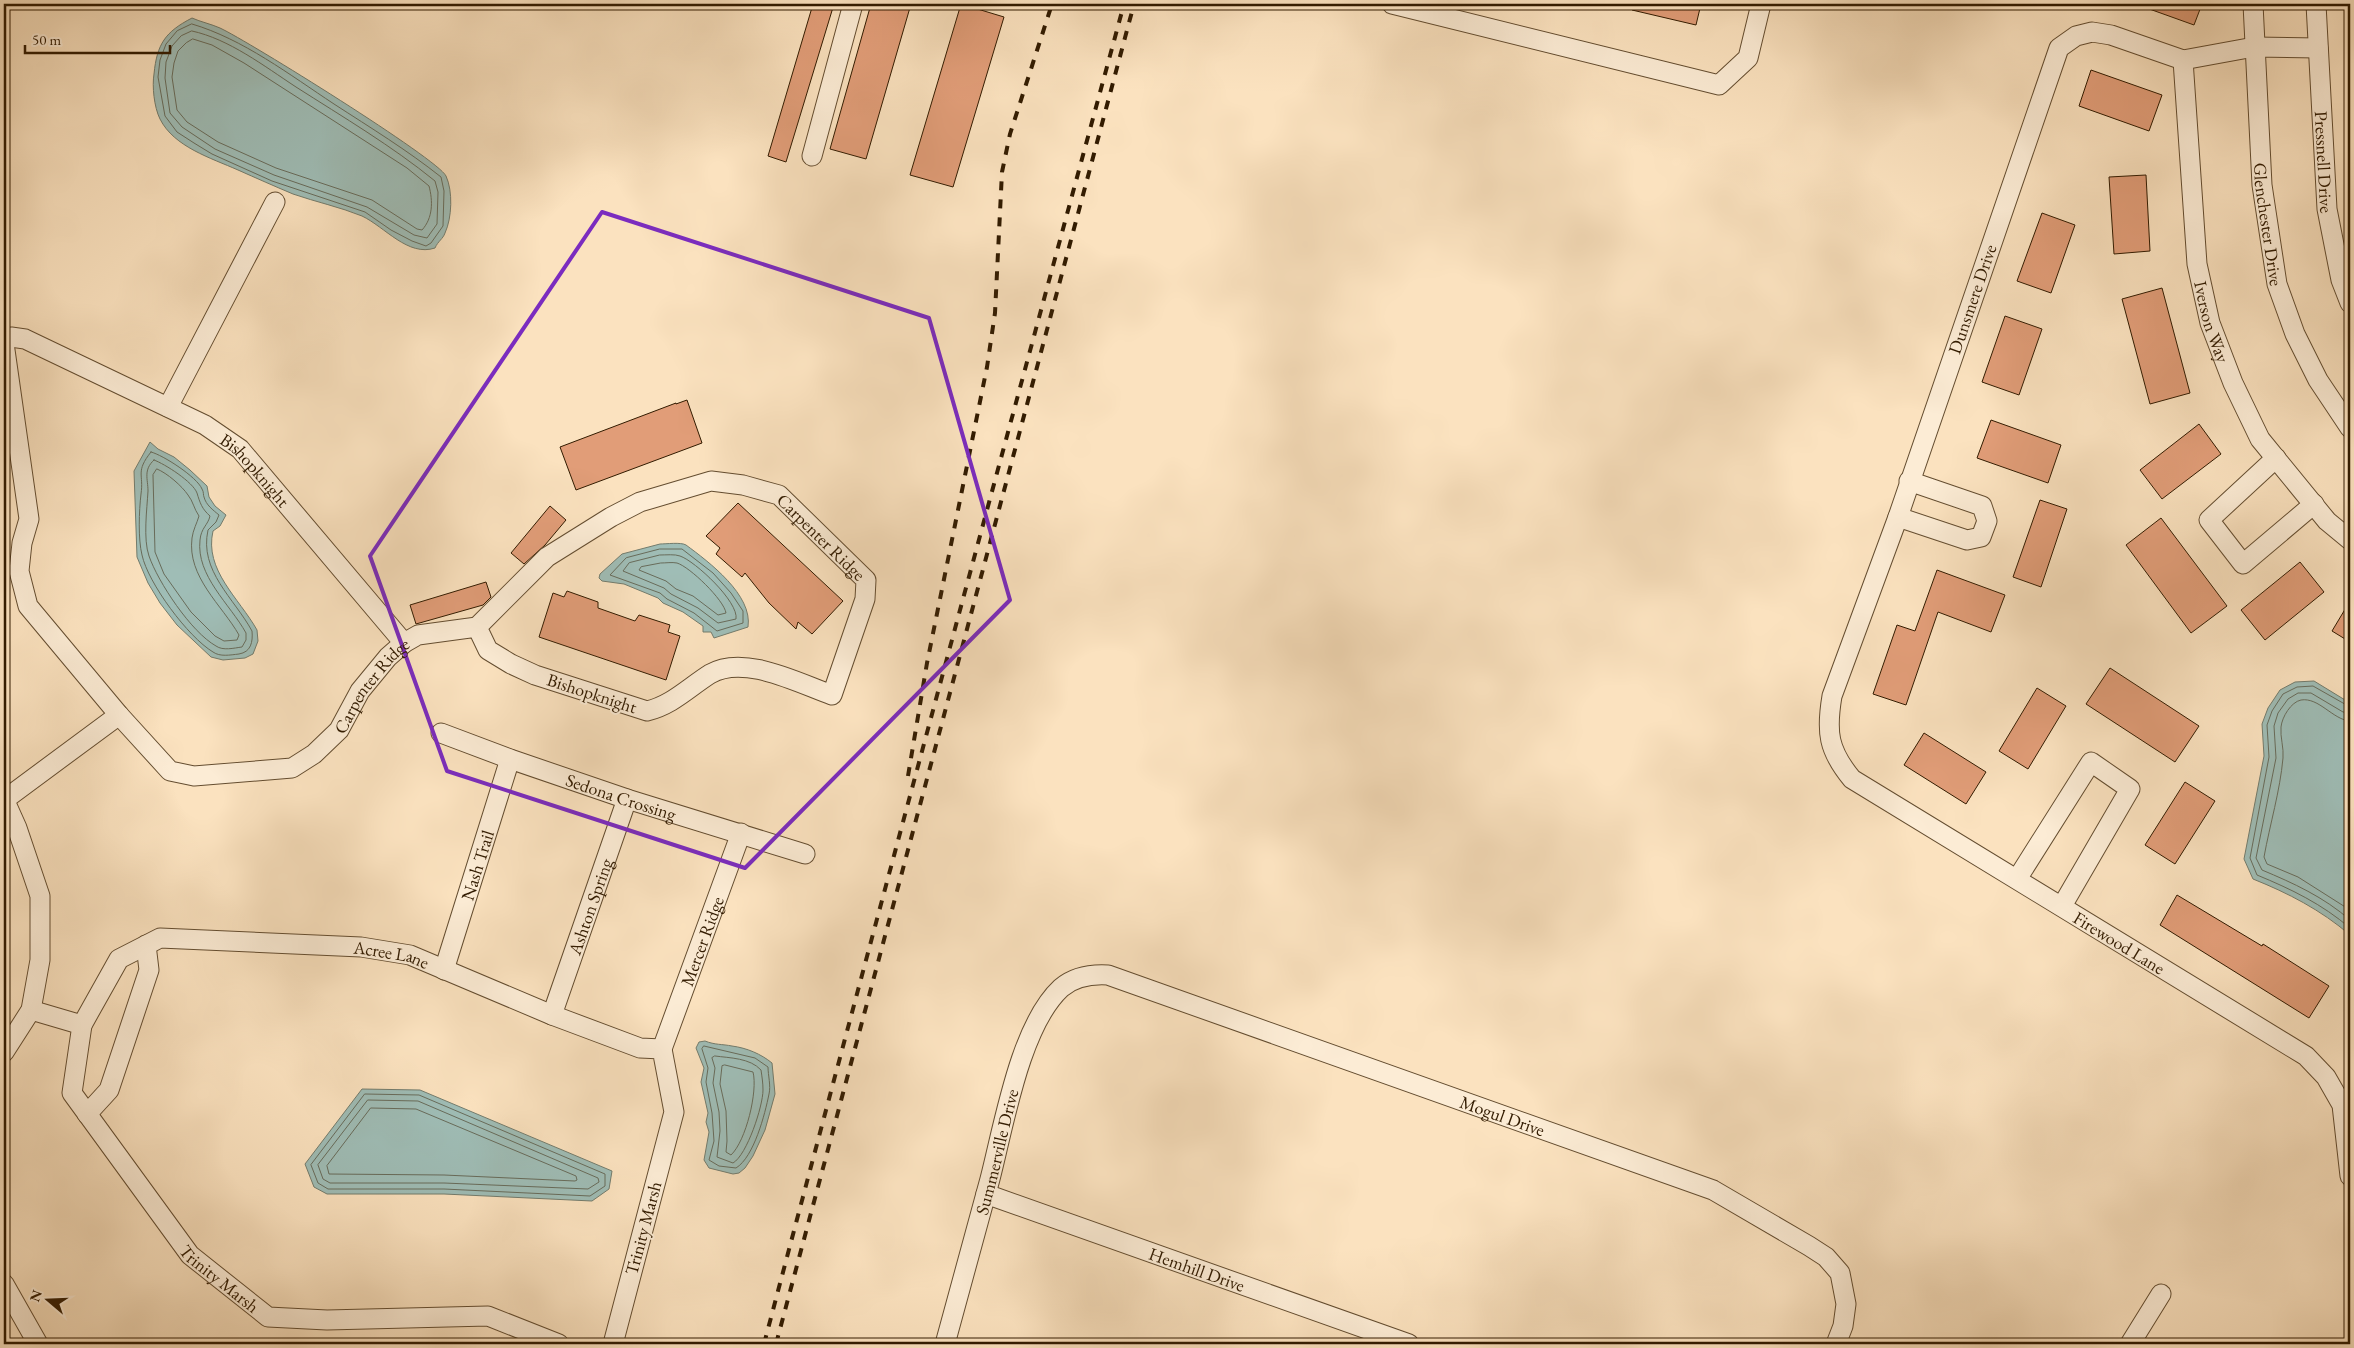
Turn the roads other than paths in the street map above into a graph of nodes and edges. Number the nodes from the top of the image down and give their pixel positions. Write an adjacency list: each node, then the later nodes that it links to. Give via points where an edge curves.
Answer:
1 (853, 4): 9 (street)
2 (1392, 4): 3 (street, via 1719,86 1748,58)
3 (1761, 4)
4 (2253, 4): 6 (street, Glenchester Drive)
5 (2316, 4): 7 (street, Pressnell Drive)
6 (2254, 47): 7 (street); 8 (street); 14 (street, Glenchester Drive, via 2262,185 2277,284 2295,334 2318,380)
7 (2318, 48): 11 (street, Pressnell Drive, via 2327,209 2341,280)
8 (2183, 60): 15 (street, Iverson Way, via 2197,264 2210,323 2232,383 2260,438); 16 (street, Dunsmere Drive, via 2111,34 2092,32 2076,36 2059,48)
9 (812, 156)
10 (275, 202): 13 (street)
11 (2350, 303)
12 (4, 342): 13 (street, Bishopknight, via 10,337 25,339); 23 (street, Carpenter Ridge, via 29,519 22,542 19,571 22,587 28,606)
13 (168, 407): 21 (street, Bishopknight, via 205,424 240,449)
14 (2350, 428)
15 (2276, 458): 17 (street, Iverson Way); 17 (street, via 2209,520 2243,564)
16 (1910, 481): 18 (street, Dunsmere Drive); 18 (street, via 1982,506 1987,521 1981,537 1966,540)
17 (2314, 504): 19 (street, Iverson Way, via 2327,521)
18 (1898, 517): 25 (street, Dunsmere Drive, via 1832,696 1828,720)
19 (2350, 540)
20 (477, 627): 21 (street, Carpenter Ridge, via 418,635); 22 (street, Bishopknight, via 488,650 511,664 647,711 664,707 712,673 734,667 757,668); 22 (street, Carpenter Ridge, via 547,557 611,517 640,502 711,481 743,485 779,495 866,580 865,599)
21 (404, 643): 23 (street, Carpenter Ridge, via 360,691 338,730 314,754 292,768 203,776 170,771)
22 (832, 694)
23 (118, 715): 28 (street)
24 (441, 733): 26 (street, Sedona Crossing)
25 (1831, 746): 31 (street, Firewood Lane, via 1852,779)
26 (510, 759): 27 (street, Sedona Crossing); 34 (street, Nash Trail)
27 (627, 799): 29 (street, Sedona Crossing); 37 (street, Ashton Spring)
28 (4, 800): 36 (street, via 40,896 40,960)
29 (741, 833): 30 (street, Sedona Crossing); 39 (street, Mercer Ridge)
30 (804, 854)
31 (2017, 879): 32 (street, Firewood Lane); 32 (street, via 2090,762 2130,790)
32 (2062, 906): 42 (street, Firewood Lane, via 2306,1056 2326,1077 2342,1105)
33 (146, 945): 34 (street, Acree Lane, via 160,938 361,947 410,955); 38 (street, Acree Lane, via 119,958); 41 (street, via 149,970 109,1090)
34 (444, 970): 37 (street, Acree Lane)
35 (1078, 977): 43 (street, Summerville Drive, via 1062,988 1036,1022 1017,1075); 51 (street, Mogul Drive, via 1108,975 1713,1190 1826,1257 1840,1273 1846,1304)
36 (31, 1010): 38 (street); 40 (street)
37 (552, 1015): 39 (street, Acree Lane, via 640,1048)
38 (82, 1026): 41 (street, Trinity Marsh, via 72,1094)
39 (662, 1049): 48 (street, Trinity Marsh, via 674,1112)
40 (4, 1052)
41 (87, 1114): 47 (street, Trinity Marsh, via 190,1256 268,1317 327,1320 488,1316)
42 (2350, 1176)
43 (986, 1194): 49 (street, Summerville Drive); 50 (street, Hemhill Drive)
44 (4, 1284): 46 (street)
45 (2162, 1294): 52 (street)
46 (38, 1344)
47 (559, 1344)
48 (613, 1344)
49 (945, 1344)
50 (1409, 1344)
51 (1836, 1344)
52 (2130, 1344)

